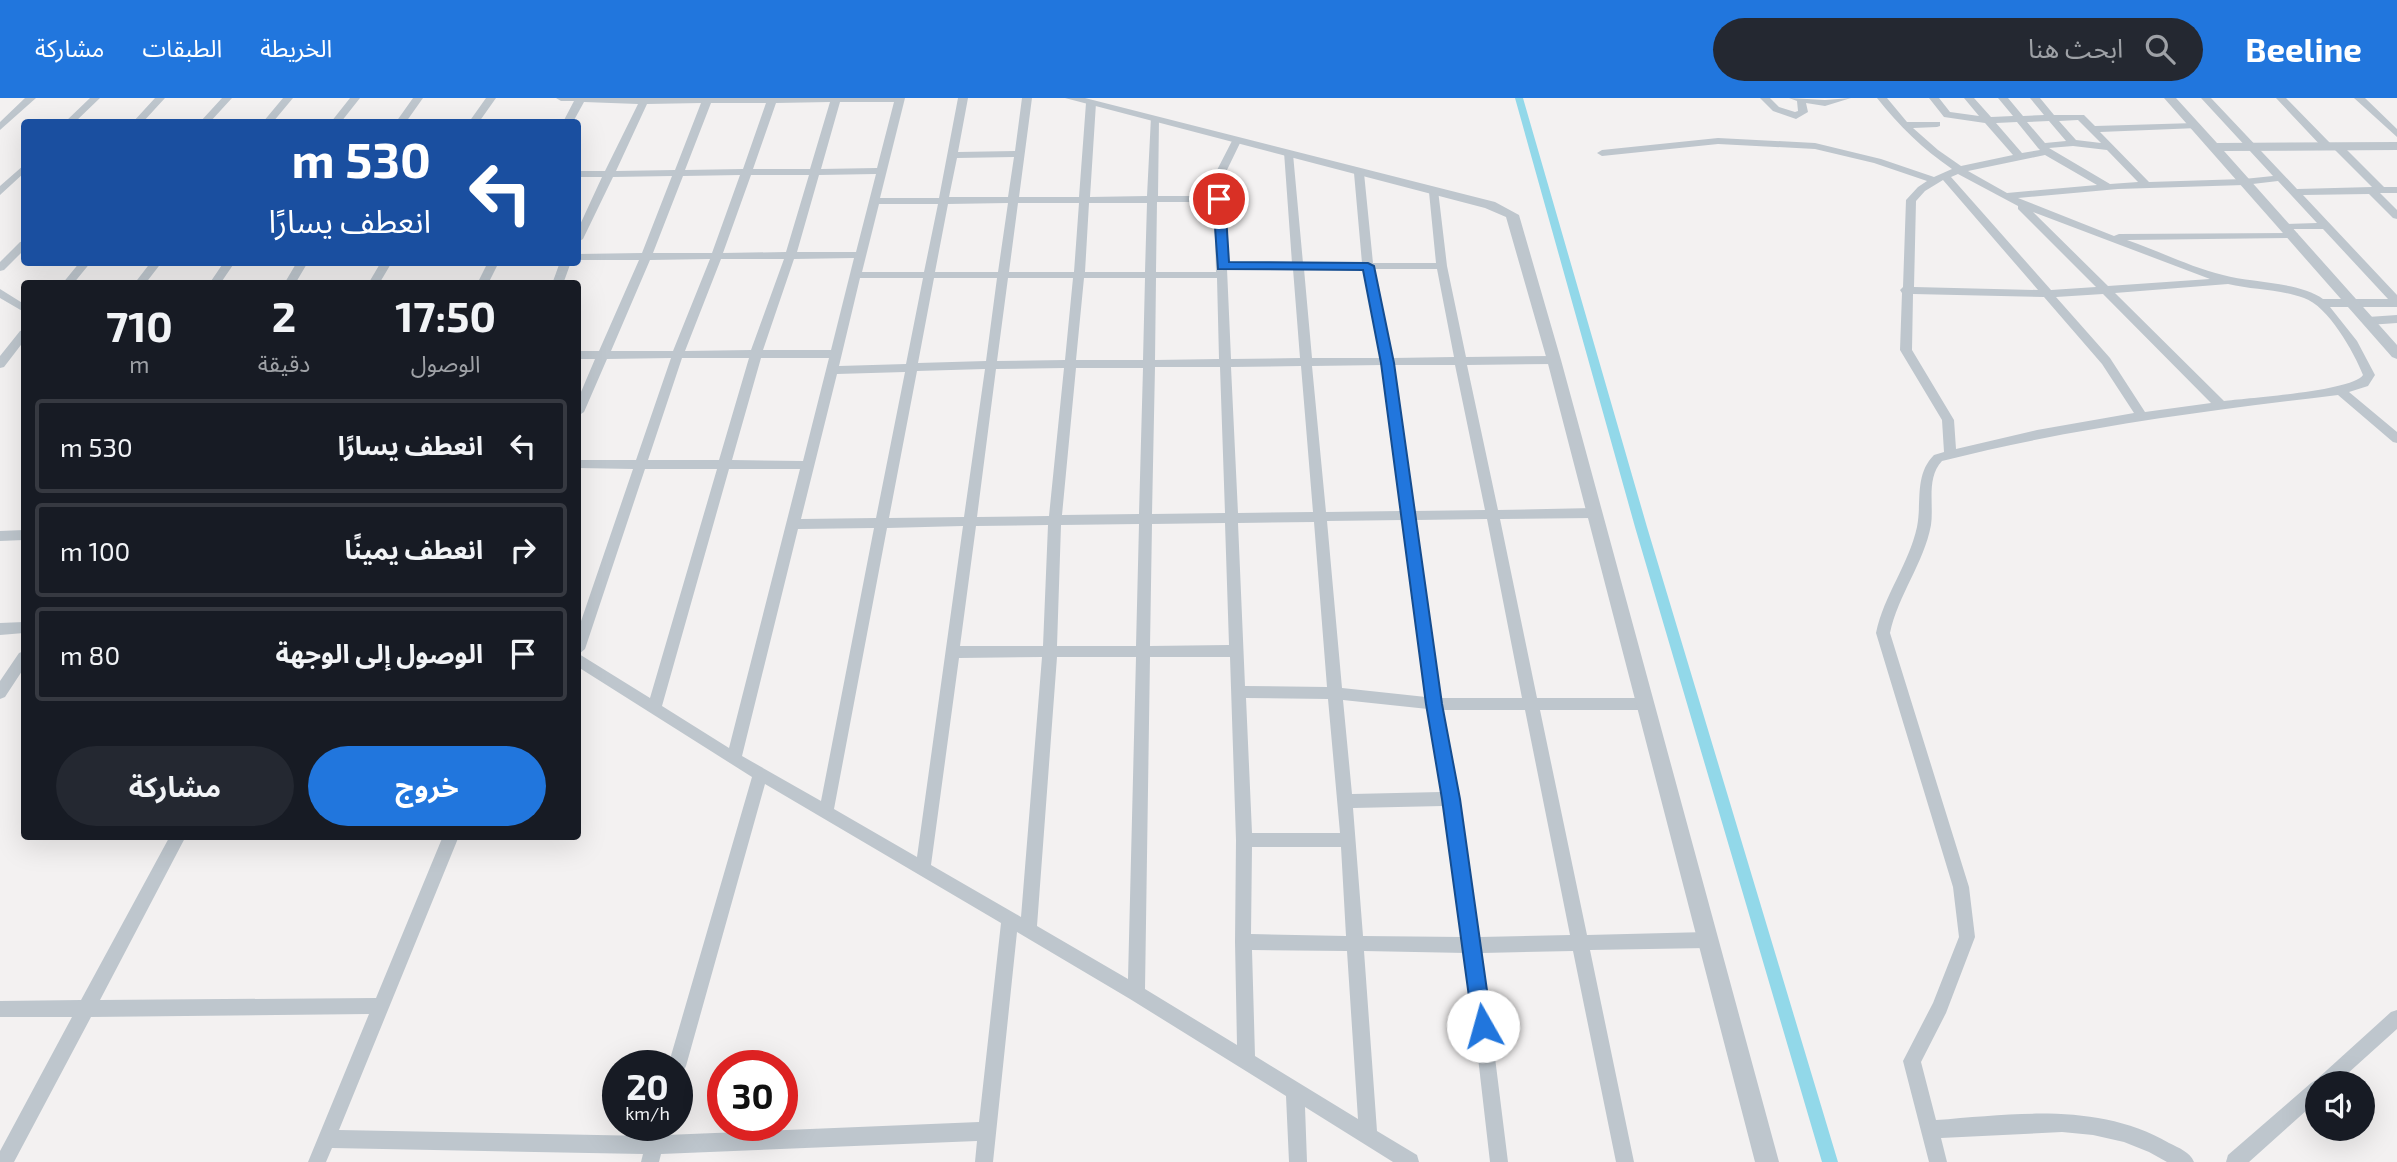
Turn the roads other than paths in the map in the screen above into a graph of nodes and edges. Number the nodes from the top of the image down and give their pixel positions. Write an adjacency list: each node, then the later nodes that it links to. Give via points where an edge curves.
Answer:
1 (31, 98): 46 (street)
2 (95, 98): 34 (street)
3 (160, 98): 35 (street)
4 (227, 98): 36 (street)
5 (288, 98): 37 (street)
6 (355, 98): 38 (street)
7 (418, 98): 39 (street)
8 (491, 98): 40 (street)
9 (562, 98): 25 (street)
10 (900, 98): 28 (street); 64 (street)
11 (963, 98): 60 (street)
12 (1027, 98): 59 (street)
13 (1071, 98): 31 (street)
14 (1765, 98): 29 (street, via 1776,109 1796,116 1802,114)
15 (1846, 98): 29 (street, via 1832,103)
16 (1882, 98): 45 (street)
17 (1934, 98): 43 (street, via 1947,115)
18 (1969, 98): 43 (street)
19 (2003, 98): 33 (street)
20 (2035, 98): 32 (street)
21 (2170, 98): 47 (street)
22 (2206, 98): 53 (street)
23 (2281, 98): 54 (street)
24 (2359, 98): 49 (street)
25 (580, 99): 30 (street); 41 (street)
26 (708, 99): 27 (street); 30 (street); 68 (street)
27 (772, 99): 28 (street); 69 (street)
28 (836, 99): 66 (street)
29 (1798, 99)
30 (644, 100): 67 (street)
31 (1091, 103): 42 (street); 84 (street)
32 (2051, 117): 33 (street); 48 (street, via 2078,116); 51 (street)
33 (2020, 118): 43 (street); 57 (street)
34 (73, 119)
35 (141, 119)
36 (208, 119)
37 (270, 119)
38 (338, 119)
39 (403, 119)
40 (476, 119)
41 (570, 119)
42 (1154, 120): 50 (street); 85 (street)
43 (1988, 120): 62 (street)
44 (1937, 124): 45 (street)
45 (1904, 125): 65 (street)
46 (0, 127)
47 (2195, 127): 48 (street); 56 (street)
48 (2092, 129): 55 (street)
49 (2397, 134)
50 (1236, 141): 61 (street); 83 (street, via 1221,172)
51 (2073, 144): 55 (street); 57 (street)
52 (2397, 145): 54 (street)
53 (2250, 146): 54 (street); 56 (street); 73 (street)
54 (2332, 146): 77 (street)
55 (2106, 147): 75 (street)
56 (2213, 148): 74 (street)
57 (2045, 149): 62 (street); 76 (street)
58 (1602, 153): 72 (street, via 1718,141 1815,146)
59 (1020, 154): 60 (street); 88 (street)
60 (953, 155): 87 (street)
61 (1289, 155): 70 (street); 105 (street)
62 (2020, 157): 65 (street)
63 (21, 171): 79 (street)
64 (883, 171): 66 (street); 86 (street)
65 (1958, 171): 72 (street); 82 (street)
66 (814, 172): 69 (street); 97 (street)
67 (609, 173): 68 (street); 71 (street); 93 (street)
68 (680, 173): 69 (street); 99 (street)
69 (748, 173): 100 (street)
70 (1359, 173): 80 (street); 103 (street)
71 (581, 174)
72 (1941, 178): 116 (street, via 1911,200); 119 (street)
73 (2280, 178): 74 (street); 81 (street)
74 (2244, 182): 75 (street); 92 (street)
75 (2146, 185): 76 (street)
76 (2108, 187): 82 (street)
77 (2376, 190): 78 (street); 81 (street); 90 (street)
78 (2397, 191)
79 (0, 192)
80 (1433, 192): 104 (street); 133 (street, via 1512,215)
81 (2293, 192): 91 (street)
82 (2004, 196): 89 (street)
83 (1219, 199): 85 (street); 107 (street)
84 (1082, 200): 85 (street); 88 (street); 112 (street)
85 (1150, 200): 108 (street)
86 (876, 201): 87 (street); 96 (street)
87 (945, 201): 88 (street); 110 (street)
88 (1014, 201): 111 (street)
89 (2016, 201): 94 (street); 117 (street)
90 (2397, 216)
91 (2325, 226): 92 (street); 122 (street)
92 (2289, 231): 94 (street); 121 (street)
93 (581, 233)
94 (2106, 237): 115 (street)
95 (21, 247): 106 (street)
96 (861, 255): 97 (street); 109 (street)
97 (790, 256): 100 (street); 128 (street)
98 (581, 257): 99 (street)
99 (646, 257): 100 (street); 132 (street)
100 (716, 258): 127 (street)
101 (83, 266): 113 (street)
102 (154, 266): 114 (street)
103 (1368, 266): 104 (street); 105 (street); 135 (street)
104 (1442, 266): 136 (street)
105 (1298, 267): 107 (street); 134 (street)
106 (0, 268)
107 (1223, 270): 108 (street); 138 (street)
108 (1152, 274): 112 (street); 141 (street)
109 (856, 275): 110 (street); 129 (street)
110 (930, 275): 111 (street); 142 (street)
111 (1004, 275): 112 (street); 139 (street)
112 (1079, 275): 140 (street)
113 (70, 280)
114 (142, 280)
115 (2230, 281): 117 (street); 120 (street, via 2302,293)
116 (1906, 290): 119 (street); 149 (street, via 1906,350 1941,402 1948,420)
117 (2104, 290): 119 (street); 146 (street)
118 (0, 293): 123 (street)
119 (2049, 294): 147 (street, via 2106,361)
120 (2322, 303): 121 (street); 144 (street, via 2369,375 2364,383)
121 (2352, 303): 122 (street); 125 (street)
122 (2397, 303)
123 (21, 307)
124 (2397, 319): 125 (street)
125 (2368, 321): 130 (street)
126 (21, 338): 137 (street)
127 (678, 354): 128 (street); 132 (street); 151 (street)
128 (755, 354): 129 (street); 153 (street)
129 (836, 354): 143 (street)
130 (2397, 354)
131 (581, 355): 132 (street)
132 (600, 355): 145 (street)
133 (1554, 360): 136 (street); 155 (street)
134 (1308, 363): 135 (street); 138 (street); 157 (street)
135 (1388, 363): 136 (street); 156 (street)
136 (1461, 363): 154 (street)
137 (0, 364)
138 (1228, 365): 141 (street); 159 (street)
139 (992, 366): 140 (street); 142 (street); 161 (street)
140 (1070, 366): 141 (street); 160 (street)
141 (1150, 366): 158 (street)
142 (911, 369): 143 (street); 162 (street)
143 (832, 370): 152 (street)
144 (2340, 391): 146 (street); 148 (street)
145 (581, 404)
146 (2221, 405): 147 (street)
147 (2142, 416): 149 (street, via 2017,437)
148 (2397, 439)
149 (1950, 455): 209 (street, via 1938,458 1927,472 1928,507 1921,543 1885,616 1883,633 1966,915 1967,937 1912,1062)
150 (581, 464): 151 (street)
151 (639, 465): 153 (street); 168 (street)
152 (806, 465): 153 (street); 163 (street)
153 (725, 466): 181 (street)
154 (1493, 513): 155 (street); 156 (street); 178 (street)
155 (1594, 513): 180 (street)
156 (1407, 515): 157 (street); 179 (street)
157 (1319, 517): 159 (street); 177 (street)
158 (1145, 518): 159 (street); 160 (street); 172 (street)
159 (1233, 518): 169 (street)
160 (1055, 519): 161 (street); 171 (street)
161 (969, 521): 162 (street); 170 (street)
162 (881, 523): 163 (street); 186 (street)
163 (792, 524): 182 (street)
164 (0, 536): 165 (street)
165 (21, 536)
166 (21, 628): 167 (street)
167 (0, 629)
168 (581, 640)
169 (1237, 651): 172 (street); 175 (street)
170 (953, 652): 171 (street); 191 (street)
171 (1051, 652): 172 (street); 193 (street)
172 (1145, 652): 199 (street)
173 (21, 662): 176 (street)
174 (581, 662): 181 (street)
175 (1239, 692): 177 (street); 189 (street)
176 (0, 693)
177 (1336, 693): 179 (street); 185 (street)
178 (1533, 703): 179 (street); 180 (street); 195 (street)
179 (1434, 704): 184 (street)
180 (1645, 704): 194 (street)
181 (654, 709): 182 (street)
182 (734, 759): 183 (street)
183 (760, 774): 186 (street); 204 (street)
184 (1451, 799): 185 (street); 198 (street)
185 (1345, 801): 190 (street)
186 (826, 813): 191 (street)
187 (176, 840): 202 (street)
188 (449, 840): 200 (street)
189 (1244, 840): 190 (street); 196 (street)
190 (1348, 840): 197 (street)
191 (923, 869): 192 (street)
192 (1010, 920): 193 (street); 210 (street)
193 (1028, 930): 199 (street)
194 (1707, 940): 195 (street); 221 (street)
195 (1581, 941): 198 (street); 220 (street)
196 (1242, 942): 197 (street); 205 (street)
197 (1356, 942): 198 (street); 211 (street)
198 (1473, 945): 219 (street)
199 (1136, 993): 205 (street)
200 (381, 1006): 202 (street); 212 (street)
201 (0, 1009): 202 (street)
202 (85, 1010): 214 (street)
203 (2397, 1018): 206 (street)
204 (682, 1050)
205 (1246, 1061): 207 (street)
206 (2337, 1071)
207 (1295, 1093): 211 (street); 217 (street)
208 (2305, 1100): 224 (street)
209 (1931, 1130): 222 (street); 223 (street, via 2068,1121 2157,1145)
210 (987, 1131): 213 (street); 216 (street)
211 (1368, 1137): 218 (street)
212 (327, 1139): 213 (street); 215 (street)
213 (652, 1154)
214 (4, 1162)
215 (317, 1162)
216 (984, 1162)
217 (1298, 1162)
218 (1410, 1162)
219 (1499, 1162)
220 (1625, 1162)
221 (1767, 1162)
222 (1938, 1162)
223 (2185, 1162)
224 (2235, 1162)

